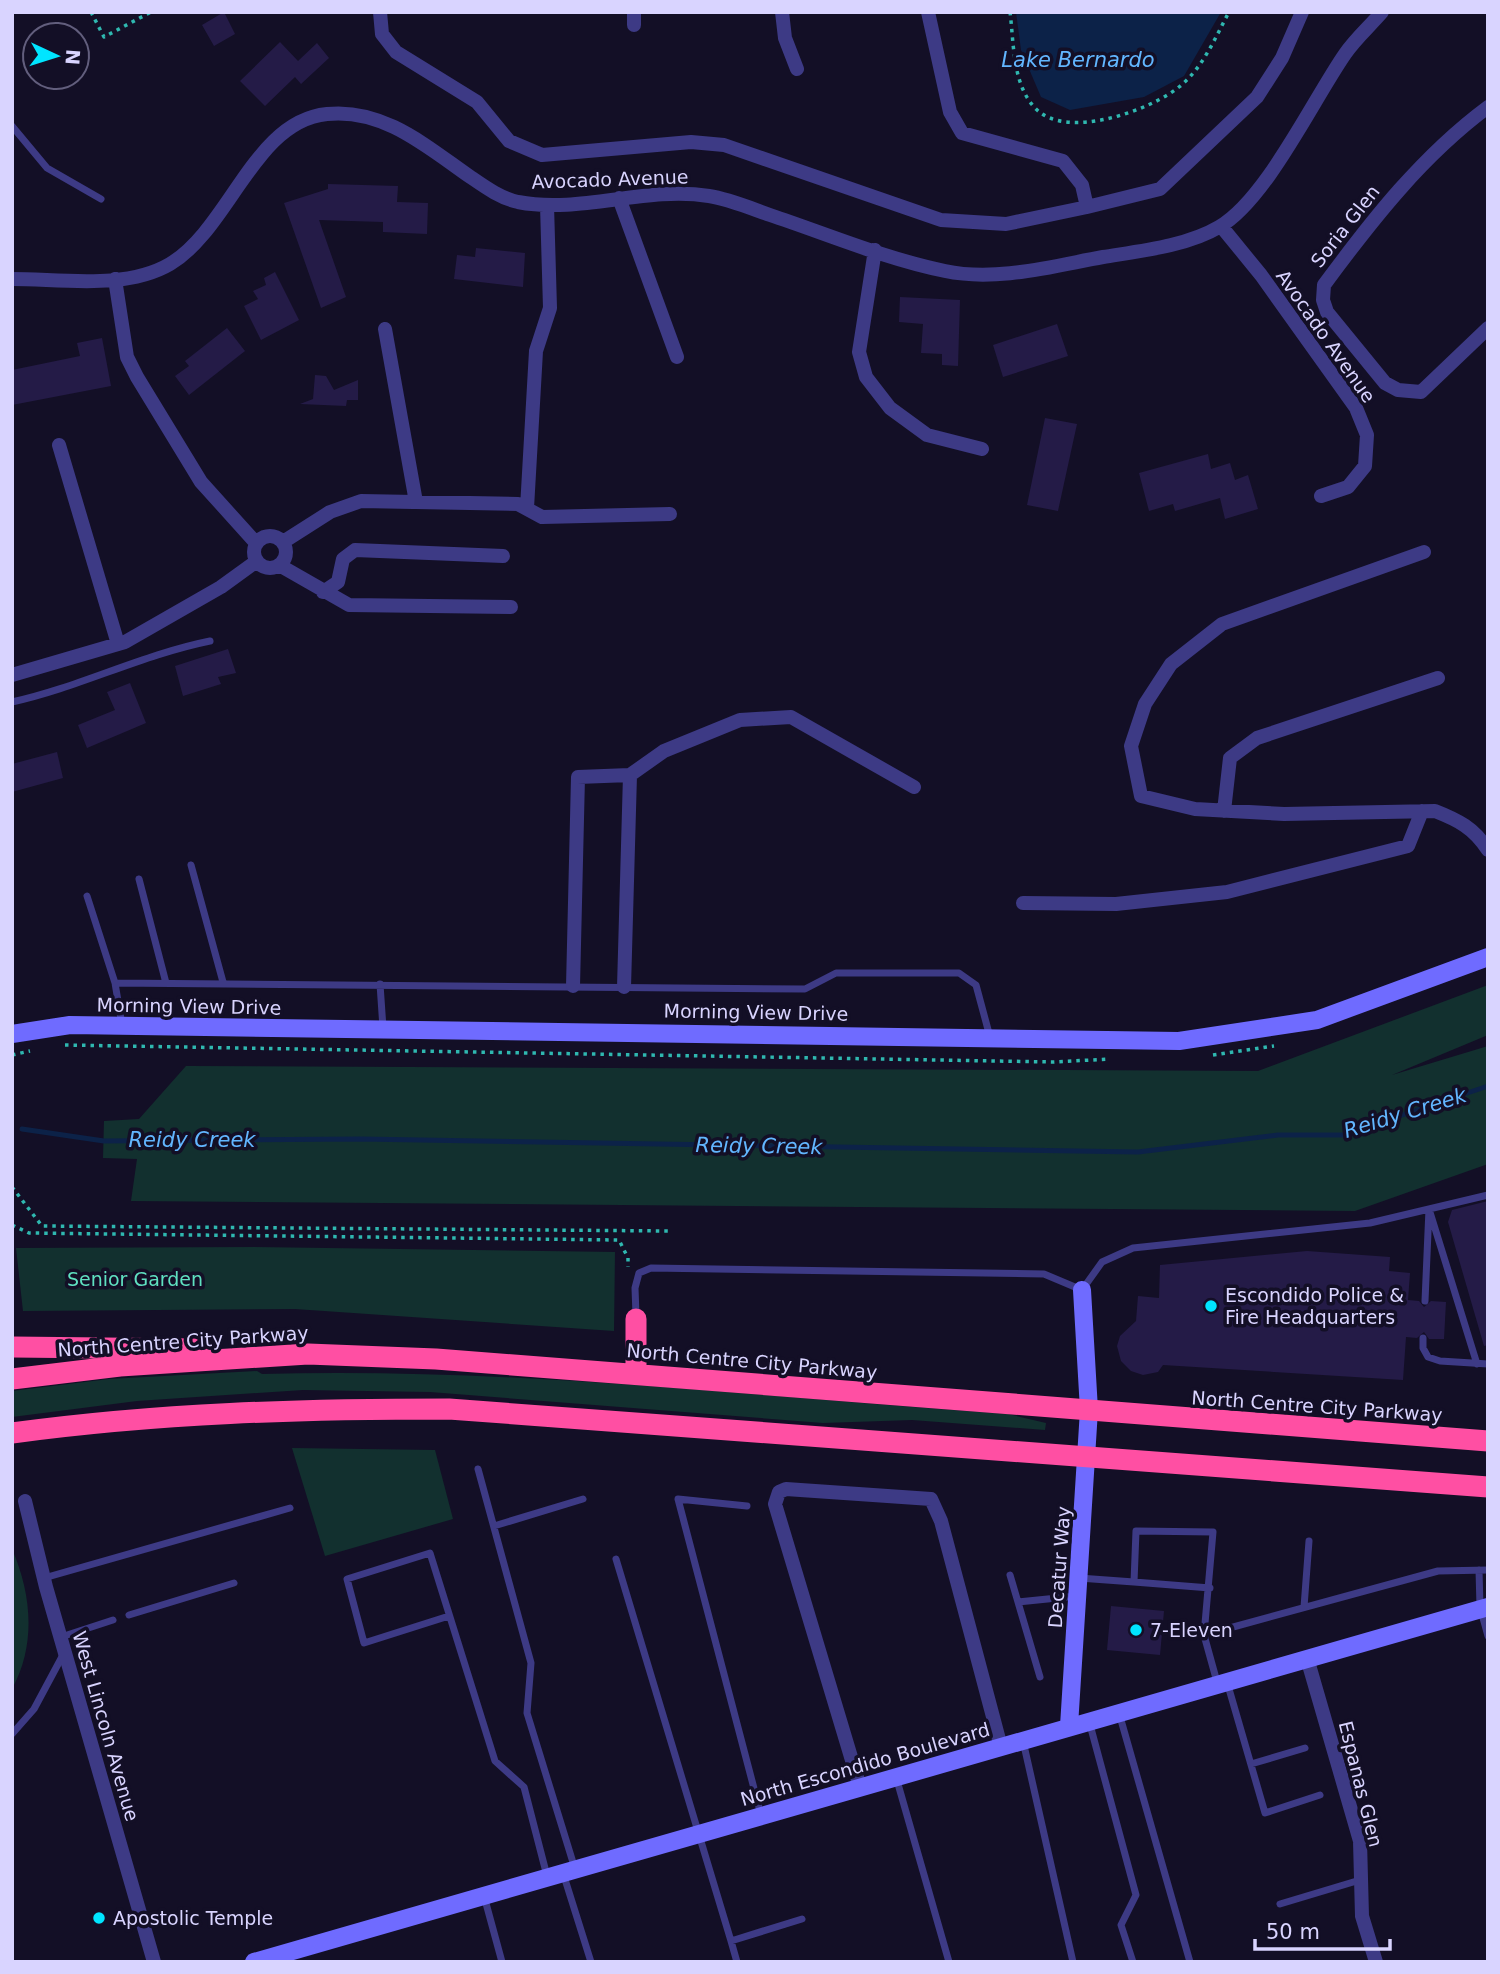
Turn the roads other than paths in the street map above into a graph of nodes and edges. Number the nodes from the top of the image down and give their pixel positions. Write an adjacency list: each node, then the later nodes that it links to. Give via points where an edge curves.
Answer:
1 (380, 12): 12 (street, via 382,34 396,52 477,102 509,141 542,155 691,142 724,145 941,220 1006,224)
2 (782, 12): 6 (street, via 785,38)
3 (928, 12): 12 (street, via 950,112 962,132 1063,161 1082,185)
4 (1302, 12): 12 (street, via 1282,58 1257,97 1160,189)
5 (1382, 12): 13 (street, Avocado Avenue, via 1348,50 1260,188)
6 (797, 69)
7 (1488, 107): 17 (street, Soria Glen, via 1384,204 1324,285 1323,300 1327,312 1385,383 1398,390 1421,392)
8 (12, 126): 10 (lane, via 47,169)
9 (619, 198): 11 (street, Avocado Avenue); 14 (street, Avocado Avenue, via 663,192 712,196); 19 (street)
10 (101, 199)
11 (547, 205): 16 (street, Avocado Avenue, via 514,201 492,192 396,125 329,113 302,119 277,135 208,230 170,264 136,277); 24 (street, via 550,308 536,351)
12 (1087, 207)
13 (1221, 226): 14 (street, Avocado Avenue, via 1170,243 1004,274 947,272); 22 (street, Avocado Avenue, via 1356,408 1367,435 1365,466 1348,487)
14 (874, 250): 21 (street, via 859,352 866,377 890,408 927,435)
15 (12, 279): 16 (street, Avocado Avenue)
16 (115, 279): 27 (street, via 127,356 137,377 201,482)
17 (1488, 328)
18 (385, 329): 23 (street)
19 (677, 357)
20 (59, 445): 35 (street)
21 (982, 449)
22 (1321, 496)
23 (416, 502): 24 (street, via 518,504); 26 (street, via 360,500 330,512)
24 (527, 508): 25 (street, via 542,517)
25 (670, 514)
26 (283, 542): 27 (street, via 266,536); 31 (street, via 286,554)
27 (256, 543): 30 (street)
28 (1424, 552): 41 (street, via 1222,624 1171,664 1145,704 1131,746 1140,796)
29 (503, 556): 32 (street, via 355,550 343,559 338,583)
30 (257, 561): 31 (street, via 267,568); 35 (street, via 221,587)
31 (279, 565): 32 (street)
32 (323, 592): 33 (street, via 349,606)
33 (511, 607)
34 (210, 641): 38 (lane, via 148,656)
35 (118, 644): 36 (street)
36 (12, 675)
37 (1438, 678): 41 (street, via 1257,738 1230,758)
38 (12, 702)
39 (630, 775): 40 (street, via 664,751 740,720 790,717); 53 (street, via 578,778); 54 (street)
40 (914, 787)
41 (1224, 811): 42 (street)
42 (1422, 811): 43 (street, via 1457,820 1478,834); 47 (street, via 1408,846 1227,892 1116,904)
43 (1488, 850)
44 (191, 865): 49 (lane)
45 (139, 879): 51 (lane)
46 (87, 896): 50 (lane)
47 (1024, 903)
48 (1488, 957): 58 (street, Morning View Drive, via 1317,1020 1245,1033 1178,1041)
49 (223, 982): 51 (lane); 52 (lane)
50 (115, 983): 51 (lane); 55 (lane)
51 (166, 983)
52 (380, 984): 53 (lane); 56 (lane)
53 (573, 986): 54 (lane)
54 (624, 987): 58 (lane, via 804,989 836,973 959,974 976,985)
55 (122, 1026): 56 (street, Morning View Drive); 57 (street, Morning View Drive, via 70,1025)
56 (383, 1029): 58 (street, Morning View Drive)
57 (12, 1034)
58 (990, 1037)
59 (1488, 1195): 60 (lane)
60 (1429, 1209): 61 (lane, via 1370,1223 1133,1248 1102,1262); 62 (lane); 67 (lane)
61 (1082, 1290): 63 (lane, via 1044,1274 651,1268 639,1273); 71 (street, Decatur Way)
62 (1425, 1301)
63 (636, 1319): 69 (highway)
64 (1423, 1338): 67 (lane, via 1429,1357)
65 (12, 1347): 66 (highway)
66 (308, 1354): 69 (highway, North Centre City Parkway); 70 (highway, North Centre City Parkway, via 120,1366)
67 (1477, 1364): 68 (lane)
68 (1488, 1364)
69 (636, 1374): 71 (highway, North Centre City Parkway)
70 (12, 1379)
71 (1089, 1410): 73 (highway, North Centre City Parkway); 74 (street, Decatur Way)
72 (12, 1433): 74 (highway, via 280,1409 449,1409)
73 (1488, 1441)
74 (1087, 1456): 76 (highway); 87 (street, Decatur Way)
75 (478, 1469): 81 (lane)
76 (1488, 1487)
77 (583, 1499): 81 (lane)
78 (25, 1501): 86 (street, West Lincoln Avenue)
79 (747, 1506): 116 (lane, via 678,1499)
80 (290, 1508): 86 (lane)
81 (494, 1526): 118 (lane, via 531,1663 527,1713)
82 (1309, 1541): 93 (lane)
83 (616, 1559): 117 (lane)
84 (1483, 1570): 93 (lane, via 1438,1571); 94 (lane)
85 (1010, 1575): 92 (lane)
86 (44, 1578): 100 (street, West Lincoln Avenue)
87 (1079, 1578): 88 (lane); 91 (street, Decatur Way)
88 (1134, 1581): 90 (lane); 90 (lane, via 1136,1531 1213,1532)
89 (234, 1583): 95 (lane)
90 (1210, 1588): 98 (lane)
91 (1078, 1596): 92 (lane); 107 (street, Decatur Way)
92 (1018, 1602): 103 (lane)
93 (1304, 1607): 98 (lane)
94 (1484, 1607): 99 (lane); 102 (street, North Escondido Boulevard)
95 (129, 1615)
96 (449, 1616): 96 (lane, via 430,1553 347,1580 364,1643); 118 (lane, via 495,1761 524,1787)
97 (113, 1620): 100 (lane)
98 (1204, 1635): 104 (lane)
99 (1488, 1636)
100 (61, 1637): 101 (street, West Lincoln Avenue)
101 (65, 1652): 108 (lane, via 34,1709); 124 (street, West Lincoln Avenue)
102 (1307, 1658): 104 (street, North Escondido Boulevard); 119 (street, Espanas Glen, via 1360,1841)
103 (1040, 1677)
104 (1222, 1683): 105 (street, North Escondido Boulevard); 112 (lane)
105 (1118, 1712): 106 (street, North Escondido Boulevard); 132 (lane)
106 (1088, 1721): 107 (street, North Escondido Boulevard); 131 (lane, via 1136,1895 1122,1925)
107 (1069, 1726): 109 (street, North Escondido Boulevard)
108 (12, 1734)
109 (1023, 1740): 110 (street, North Escondido Boulevard); 130 (lane)
110 (1001, 1747): 113 (street, North Escondido Boulevard); 114 (street, via 941,1521 931,1499 786,1489 779,1492 775,1504)
111 (1305, 1748): 112 (lane)
112 (1251, 1764): 115 (lane, via 1265,1813)
113 (896, 1776): 114 (street, North Escondido Boulevard); 129 (lane)
114 (860, 1787): 116 (street, North Escondido Boulevard)
115 (1320, 1796)
116 (761, 1815): 117 (street, North Escondido Boulevard)
117 (698, 1833): 118 (street, North Escondido Boulevard); 123 (lane)
118 (562, 1873): 120 (street, North Escondido Boulevard); 127 (lane)
119 (1361, 1880): 121 (lane); 133 (street, Espanas Glen, via 1362,1916)
120 (484, 1895): 125 (street, North Escondido Boulevard); 126 (lane)
121 (1280, 1904)
122 (802, 1919): 123 (lane)
123 (731, 1941): 128 (lane)
124 (154, 1962)
125 (254, 1962)
126 (502, 1962)
127 (591, 1962)
128 (737, 1962)
129 (949, 1962)
130 (1073, 1962)
131 (1133, 1962)
132 (1190, 1962)
133 (1376, 1962)

